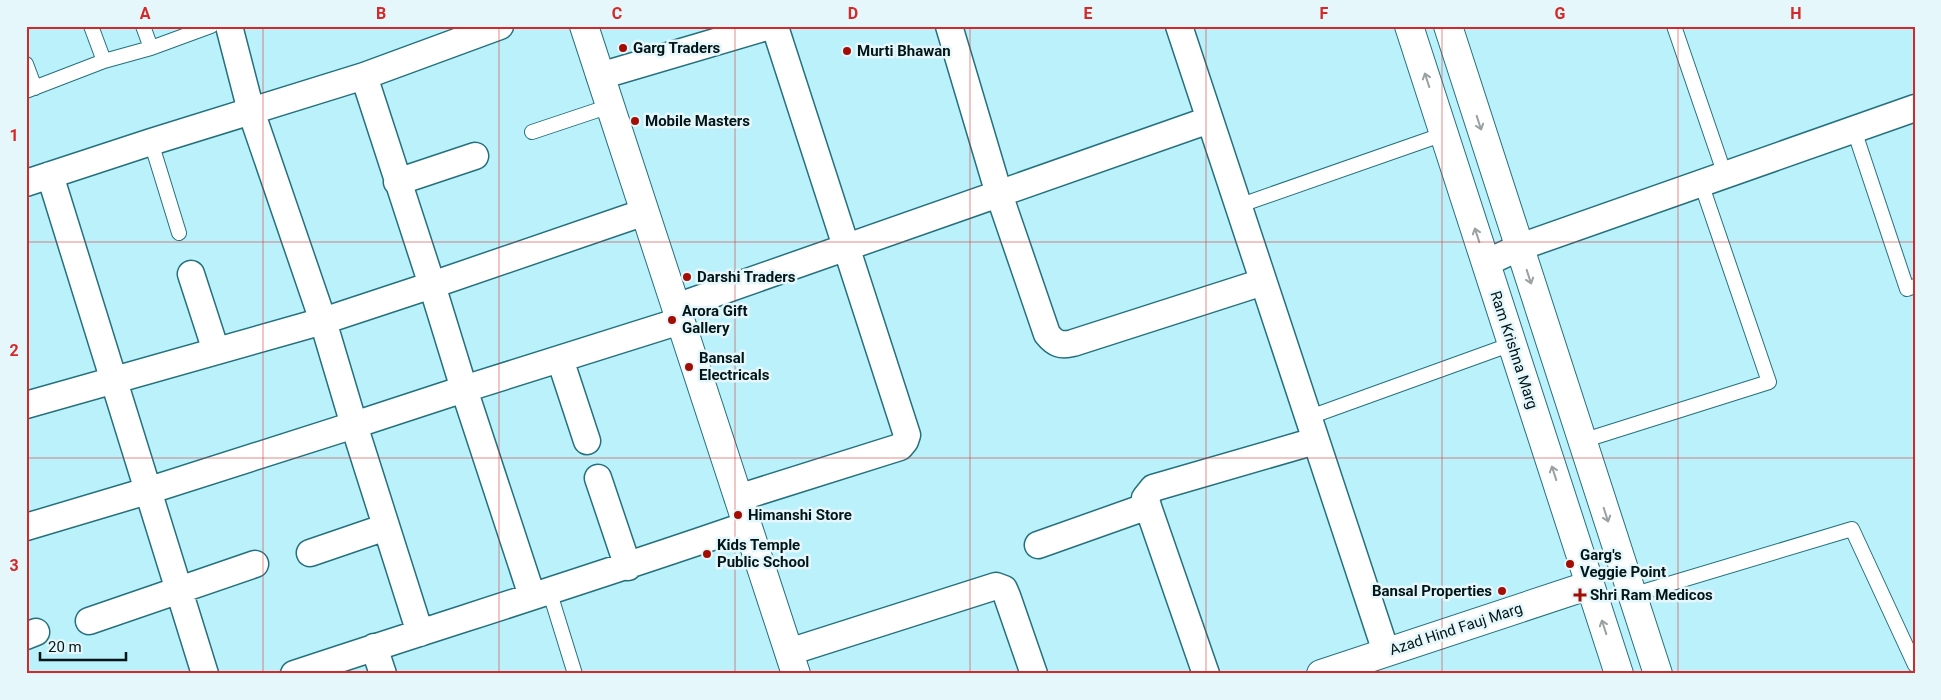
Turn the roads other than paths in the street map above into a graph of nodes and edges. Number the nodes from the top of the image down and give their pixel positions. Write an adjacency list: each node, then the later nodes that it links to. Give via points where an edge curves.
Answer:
1 (91, 26): 13 (lane)
2 (143, 26): 12 (lane)
3 (211, 26): 12 (lane)
4 (229, 26): 20 (street)
5 (500, 26): 15 (street)
6 (584, 26): 16 (street)
7 (949, 26): 30 (street)
8 (1178, 26): 21 (street)
9 (1409, 26): 24 (street, Ram Krishna Marg, one-way to 9)
10 (1448, 26): 35 (street, one-way to 35)
11 (1674, 26): 28 (lane)
12 (150, 48): 13 (lane)
13 (104, 62): 17 (lane)
14 (26, 64): 17 (lane)
15 (364, 76): 20 (street); 29 (street)
16 (600, 76): 18 (street); 34 (street, via 763,28 776,30)
17 (31, 90)
18 (610, 106): 23 (lane); 32 (street)
19 (1915, 108): 22 (street)
20 (251, 111): 25 (street); 42 (street)
21 (1209, 120): 30 (street); 31 (street)
22 (1854, 130): 28 (street); 40 (lane, via 1907,289)
23 (532, 132)
24 (1444, 134): 31 (lane); 36 (street, Ram Krishna Marg, one-way to 24)
25 (151, 142): 27 (street); 33 (lane)
26 (475, 156): 29 (street)
27 (38, 179): 46 (street)
28 (1713, 179): 35 (street); 52 (lane, via 1769,382)
29 (397, 182): 39 (street)
30 (999, 194): 34 (street); 38 (street, via 1048,334 1058,344 1073,344)
31 (1238, 206): 38 (street)
32 (644, 212): 39 (street); 41 (street)
33 (179, 233)
34 (847, 247): 41 (street); 55 (street, via 905,428 906,441 900,447)
35 (1520, 247): 36 (street); 52 (street, one-way to 52)
36 (1486, 263): 43 (street, Ram Krishna Marg)
37 (191, 274): 44 (street)
38 (1263, 282): 50 (street)
39 (432, 285): 42 (street); 47 (street)
40 (1915, 286)
41 (678, 314): 45 (street); 55 (street)
42 (323, 321): 44 (street); 49 (street)
43 (1512, 344): 50 (lane); 64 (street, Ram Krishna Marg, one-way to 43)
44 (216, 351): 46 (street)
45 (560, 359): 47 (street); 51 (street)
46 (112, 380): 48 (street); 54 (street)
47 (464, 389): 49 (street); 66 (street)
48 (26, 405)
49 (354, 425): 54 (street); 59 (street)
50 (1311, 429): 56 (street, via 1153,488 1145,498); 71 (street)
51 (587, 441)
52 (1582, 441): 67 (street, one-way to 67)
53 (598, 478): 63 (street)
54 (147, 491): 58 (street); 65 (street)
55 (738, 498): 57 (street)
56 (1148, 506): 60 (street); 79 (street)
57 (747, 525): 63 (street); 73 (street)
58 (26, 527)
59 (386, 527): 61 (street); 69 (street)
60 (1038, 545)
61 (310, 553)
62 (255, 564): 65 (street)
63 (628, 567): 66 (street)
64 (1590, 585): 71 (street, Azad Hind Fauj Marg); 81 (street, Ram Krishna Marg, one-way to 64)
65 (179, 590): 68 (street); 74 (street)
66 (541, 593): 69 (street); 77 (lane)
67 (1632, 595): 72 (lane, via 1852,528); 82 (street)
68 (89, 621)
69 (420, 633): 70 (street)
70 (374, 647): 75 (street); 76 (street)
71 (1377, 661): 80 (street, Azad Hind Fauj Marg)
72 (1915, 665)
73 (792, 668): 78 (street, via 996,586 1004,589)
74 (205, 674)
75 (294, 674)
76 (383, 674)
77 (576, 674)
78 (1034, 674)
79 (1206, 674)
80 (1322, 674)
81 (1619, 674)
82 (1658, 674)

